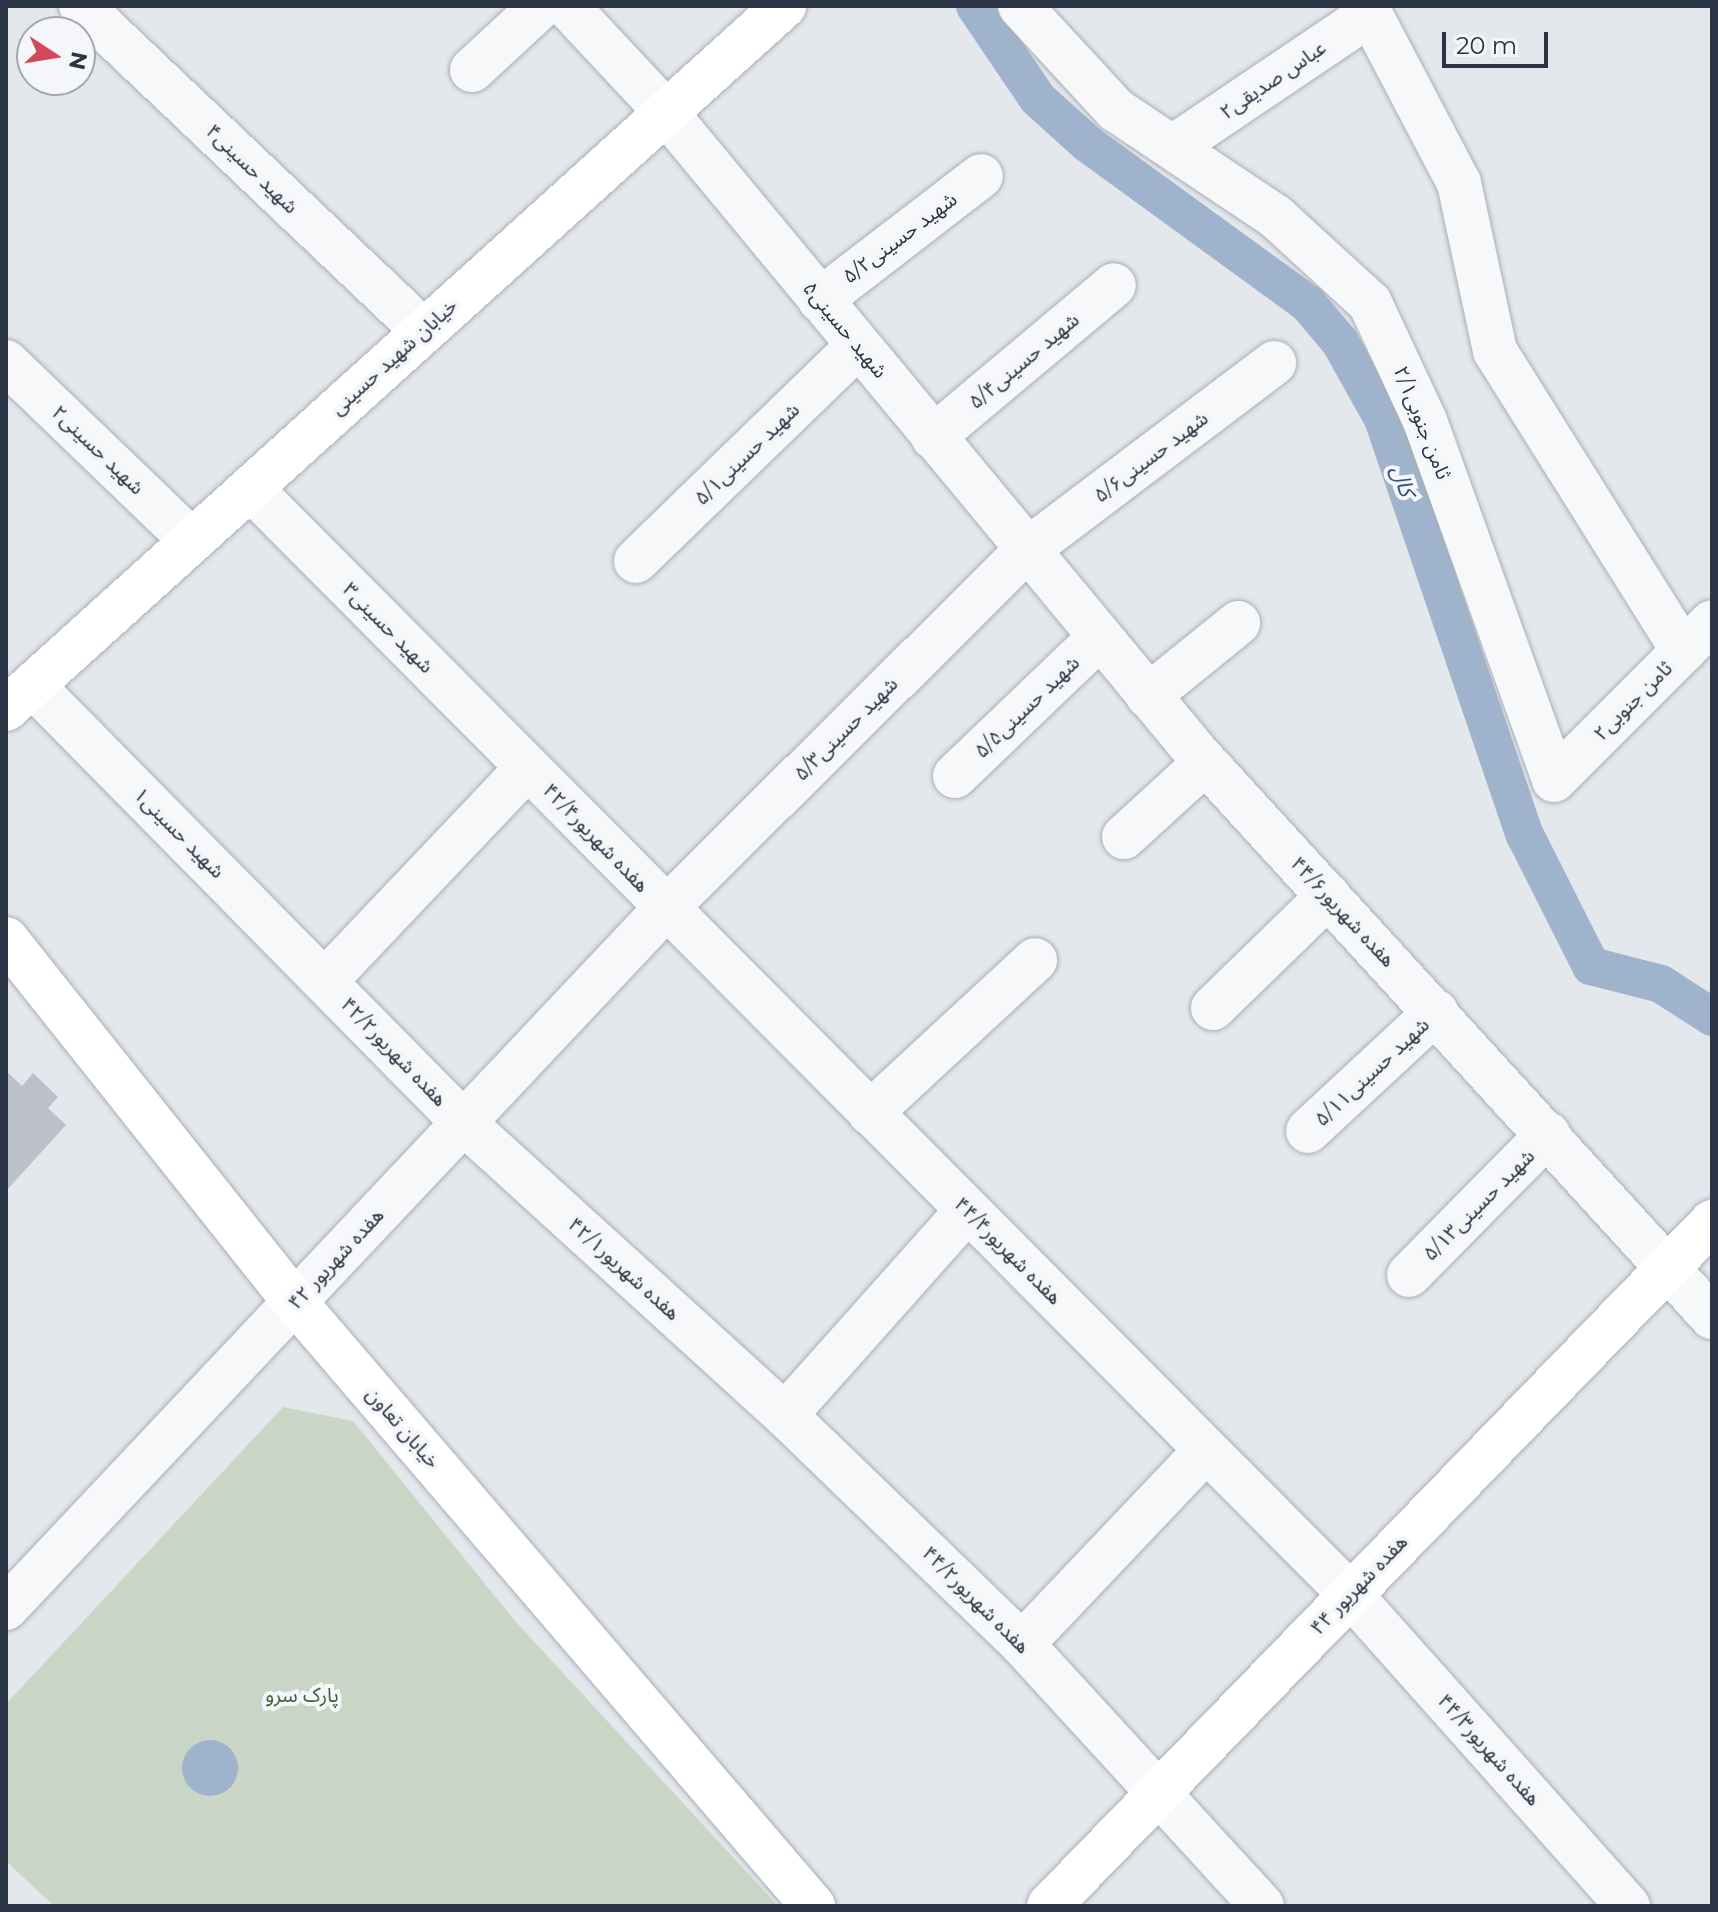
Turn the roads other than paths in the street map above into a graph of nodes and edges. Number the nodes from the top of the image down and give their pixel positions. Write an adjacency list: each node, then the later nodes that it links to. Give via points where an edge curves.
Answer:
1 (81, 6): 13 (street, شهید حسینی۴)
2 (541, 6): 7 (street)
3 (567, 6): 8 (street, شهید حسینی۵)
4 (784, 6): 8 (street, خیابان شهید حسینی)
5 (1020, 6): 9 (street, ثامن جنوبی۲/۱, via 1116,110)
6 (1368, 10): 9 (street, عباس صدیقی۲); 23 (street, via 1459,183 1495,351)
7 (472, 70)
8 (663, 109): 12 (street, شهید حسینی۵); 13 (street, خیابان شهید حسینی)
9 (1176, 145): 30 (street, ثامن جنوبی۲/۱, via 1275,216 1370,303 1425,421)
10 (981, 176): 12 (street, شهید حسینی۵/۲)
11 (1114, 285): 17 (street, شهید حسینی۵/۴)
12 (820, 300): 14 (street, شهید حسینی۵)
13 (423, 331): 18 (street, خیابان شهید حسینی)
14 (858, 346): 17 (street, شهید حسینی۵); 21 (street, شهید حسینی۵/۱)
15 (6, 362): 19 (street, شهید حسینی۲)
16 (1274, 363): 20 (street, شهید حسینی۵/۶)
17 (933, 437): 20 (street, شهید حسینی۵)
18 (250, 488): 19 (street, خیابان شهید حسینی); 28 (street, شهید حسینی۳)
19 (190, 539): 26 (street, خیابان شهید حسینی)
20 (1027, 550): 24 (street, هفده شهریور۴۴/۶); 33 (street, شهید حسینی۵/۳)
21 (636, 561)
22 (1238, 623): 25 (street)
23 (1698, 636): 30 (street, ثامن جنوبی۲)
24 (1099, 638): 25 (street, هفده شهریور۴۴/۶); 29 (street, شهید حسینی۵/۵)
25 (1148, 696): 27 (street, هفده شهریور۴۴/۶)
26 (20, 697): 36 (street, شهید حسینی۱)
27 (1205, 763): 31 (street); 32 (street, هفده شهریور۴۴/۶)
28 (527, 768): 33 (street, هفده شهریور۴۲/۴); 36 (street)
29 (955, 776)
30 (1554, 780)
31 (1124, 837)
32 (1328, 896): 37 (street); 38 (street, هفده شهریور۴۴/۶)
33 (665, 909): 39 (street, هفده شهریور۴۴/۴); 40 (street, هفده شهریور ۴۲)
34 (6, 939): 47 (street, خیابان تعاون)
35 (1035, 960): 39 (street)
36 (325, 981): 40 (street, هفده شهریور۴۲/۲)
37 (1213, 1008)
38 (1436, 1012): 41 (street, شهید حسینی۵/۱۱); 42 (street, هفده شهریور۴۴/۶)
39 (870, 1113): 43 (street, هفده شهریور۴۴/۴)
40 (464, 1123): 47 (street, هفده شهریور ۴۲); 49 (street, هفده شهریور۴۲/۱)
41 (1308, 1131)
42 (1548, 1134): 45 (street, هفده شهریور۴۴/۶); 46 (street, شهید حسینی۵/۱۳)
43 (967, 1211): 49 (street); 50 (street, هفده شهریور۴۴/۴)
44 (1712, 1222): 45 (street, هفده شهریور ۴۴)
45 (1669, 1264): 48 (street, هفده شهریور۴۴/۶); 51 (street, هفده شهریور ۴۴)
46 (1409, 1275)
47 (295, 1302): 52 (street, هفده شهریور ۴۲); 56 (street, خیابان تعاون)
48 (1712, 1317)
49 (785, 1415): 53 (street, هفده شهریور۴۴/۲)
50 (1206, 1450): 51 (street, هفده شهریور۴۴/۴); 53 (street)
51 (1350, 1594): 54 (street, هفده شهریور ۴۴); 55 (street, هفده شهریور۴۴/۳)
52 (6, 1608)
53 (1022, 1644): 54 (street, هفده شهریور۴۴/۲)
54 (1155, 1796): 57 (street, هفده شهریور ۴۴); 58 (street, هفده شهریور۴۴/۲)
55 (1619, 1903)
56 (813, 1906)
57 (1049, 1906)
58 (1262, 1906)

